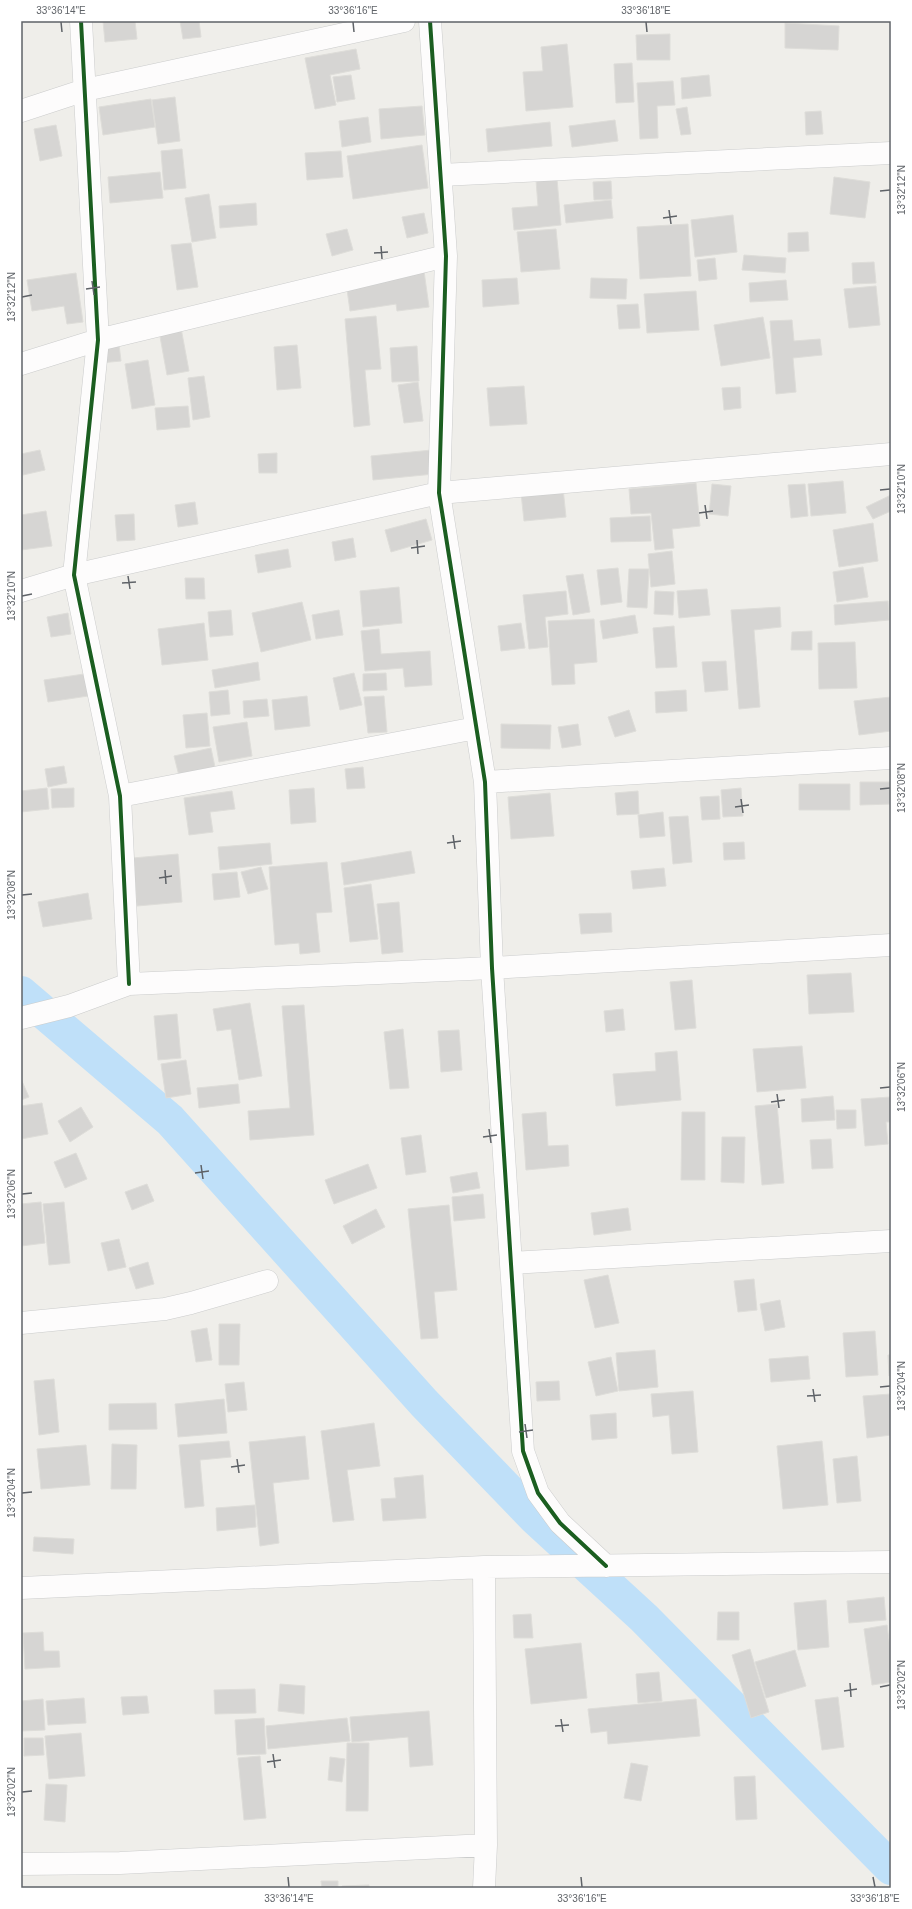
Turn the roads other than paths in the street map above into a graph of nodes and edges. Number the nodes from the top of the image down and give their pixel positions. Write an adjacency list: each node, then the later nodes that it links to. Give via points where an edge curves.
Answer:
1 (81, 21): 4 (street)
2 (404, 21): 4 (street)
3 (430, 21): 7 (street)
4 (85, 90): 5 (street); 9 (street)
5 (21, 112)
6 (891, 153): 7 (street)
7 (441, 175): 8 (street)
8 (446, 256): 9 (street); 12 (street)
9 (98, 340): 10 (street); 13 (street)
10 (21, 364)
11 (891, 454): 12 (street)
12 (439, 494): 13 (street); 15 (street)
13 (74, 575): 14 (street); 18 (street)
14 (21, 591)
15 (476, 728): 17 (street); 18 (street)
16 (891, 758): 17 (street)
17 (485, 782): 20 (street)
18 (120, 796): 21 (street)
19 (891, 945): 20 (street)
20 (492, 968): 21 (street); 24 (street)
21 (129, 984): 22 (street, via 69,1006)
22 (21, 1018)
23 (891, 1241): 24 (street)
24 (511, 1263): 28 (street, via 523,1451 538,1493 560,1523)
25 (267, 1281): 26 (street, via 165,1309)
26 (21, 1323)
27 (891, 1562): 28 (street)
28 (602, 1566): 29 (street)
29 (484, 1567): 30 (street); 31 (street)
30 (21, 1588)
31 (486, 1845): 32 (street, via 120,1863); 33 (street)
32 (21, 1864)
33 (484, 1888)

